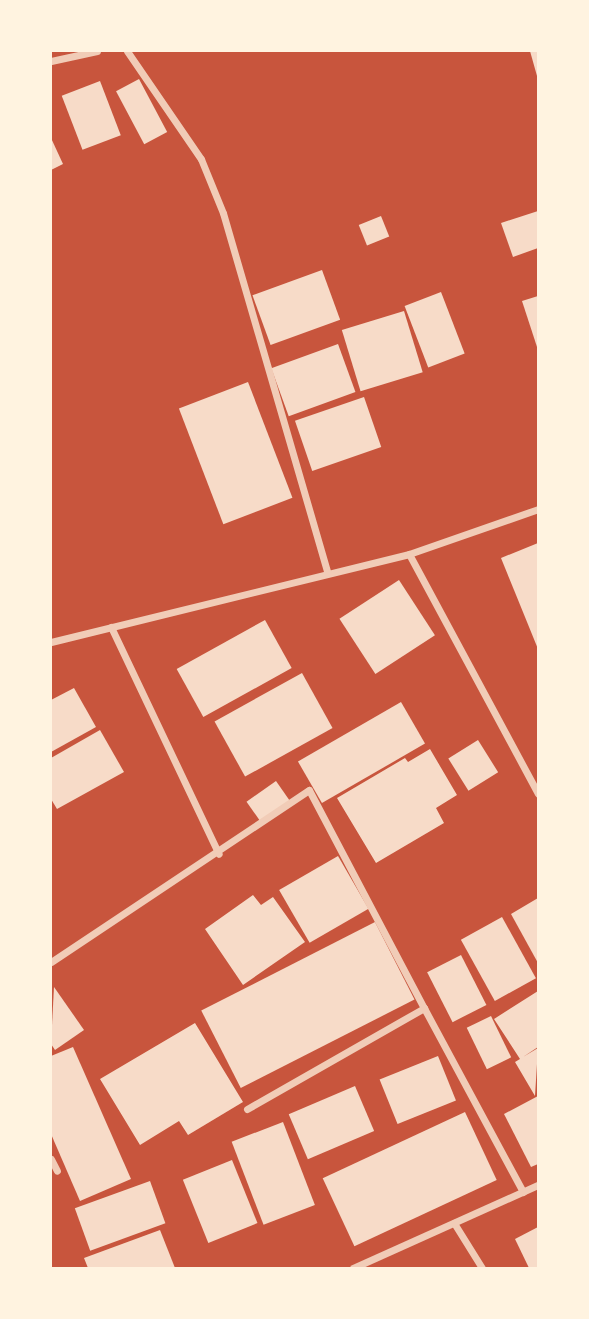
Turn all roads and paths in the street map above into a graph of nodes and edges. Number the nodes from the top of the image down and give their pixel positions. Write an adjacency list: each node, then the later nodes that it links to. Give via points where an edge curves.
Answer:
1 (97, 51): 3 (street)
2 (127, 51): 6 (street, via 201,159 223,213)
3 (51, 61)
4 (538, 509): 5 (street)
5 (409, 554): 6 (street); 9 (street)
6 (327, 572): 7 (street)
7 (111, 628): 8 (street); 10 (street)
8 (51, 642)
9 (538, 794)
10 (219, 854): 11 (street); 12 (street, via 309,790)
11 (51, 962)
12 (424, 1008): 13 (street); 17 (street)
13 (247, 1109)
14 (51, 1158): 15 (street)
15 (57, 1171)
16 (538, 1185): 17 (street)
17 (523, 1192): 18 (street)
18 (454, 1223): 19 (street); 20 (street)
19 (353, 1268)
20 (482, 1268)

